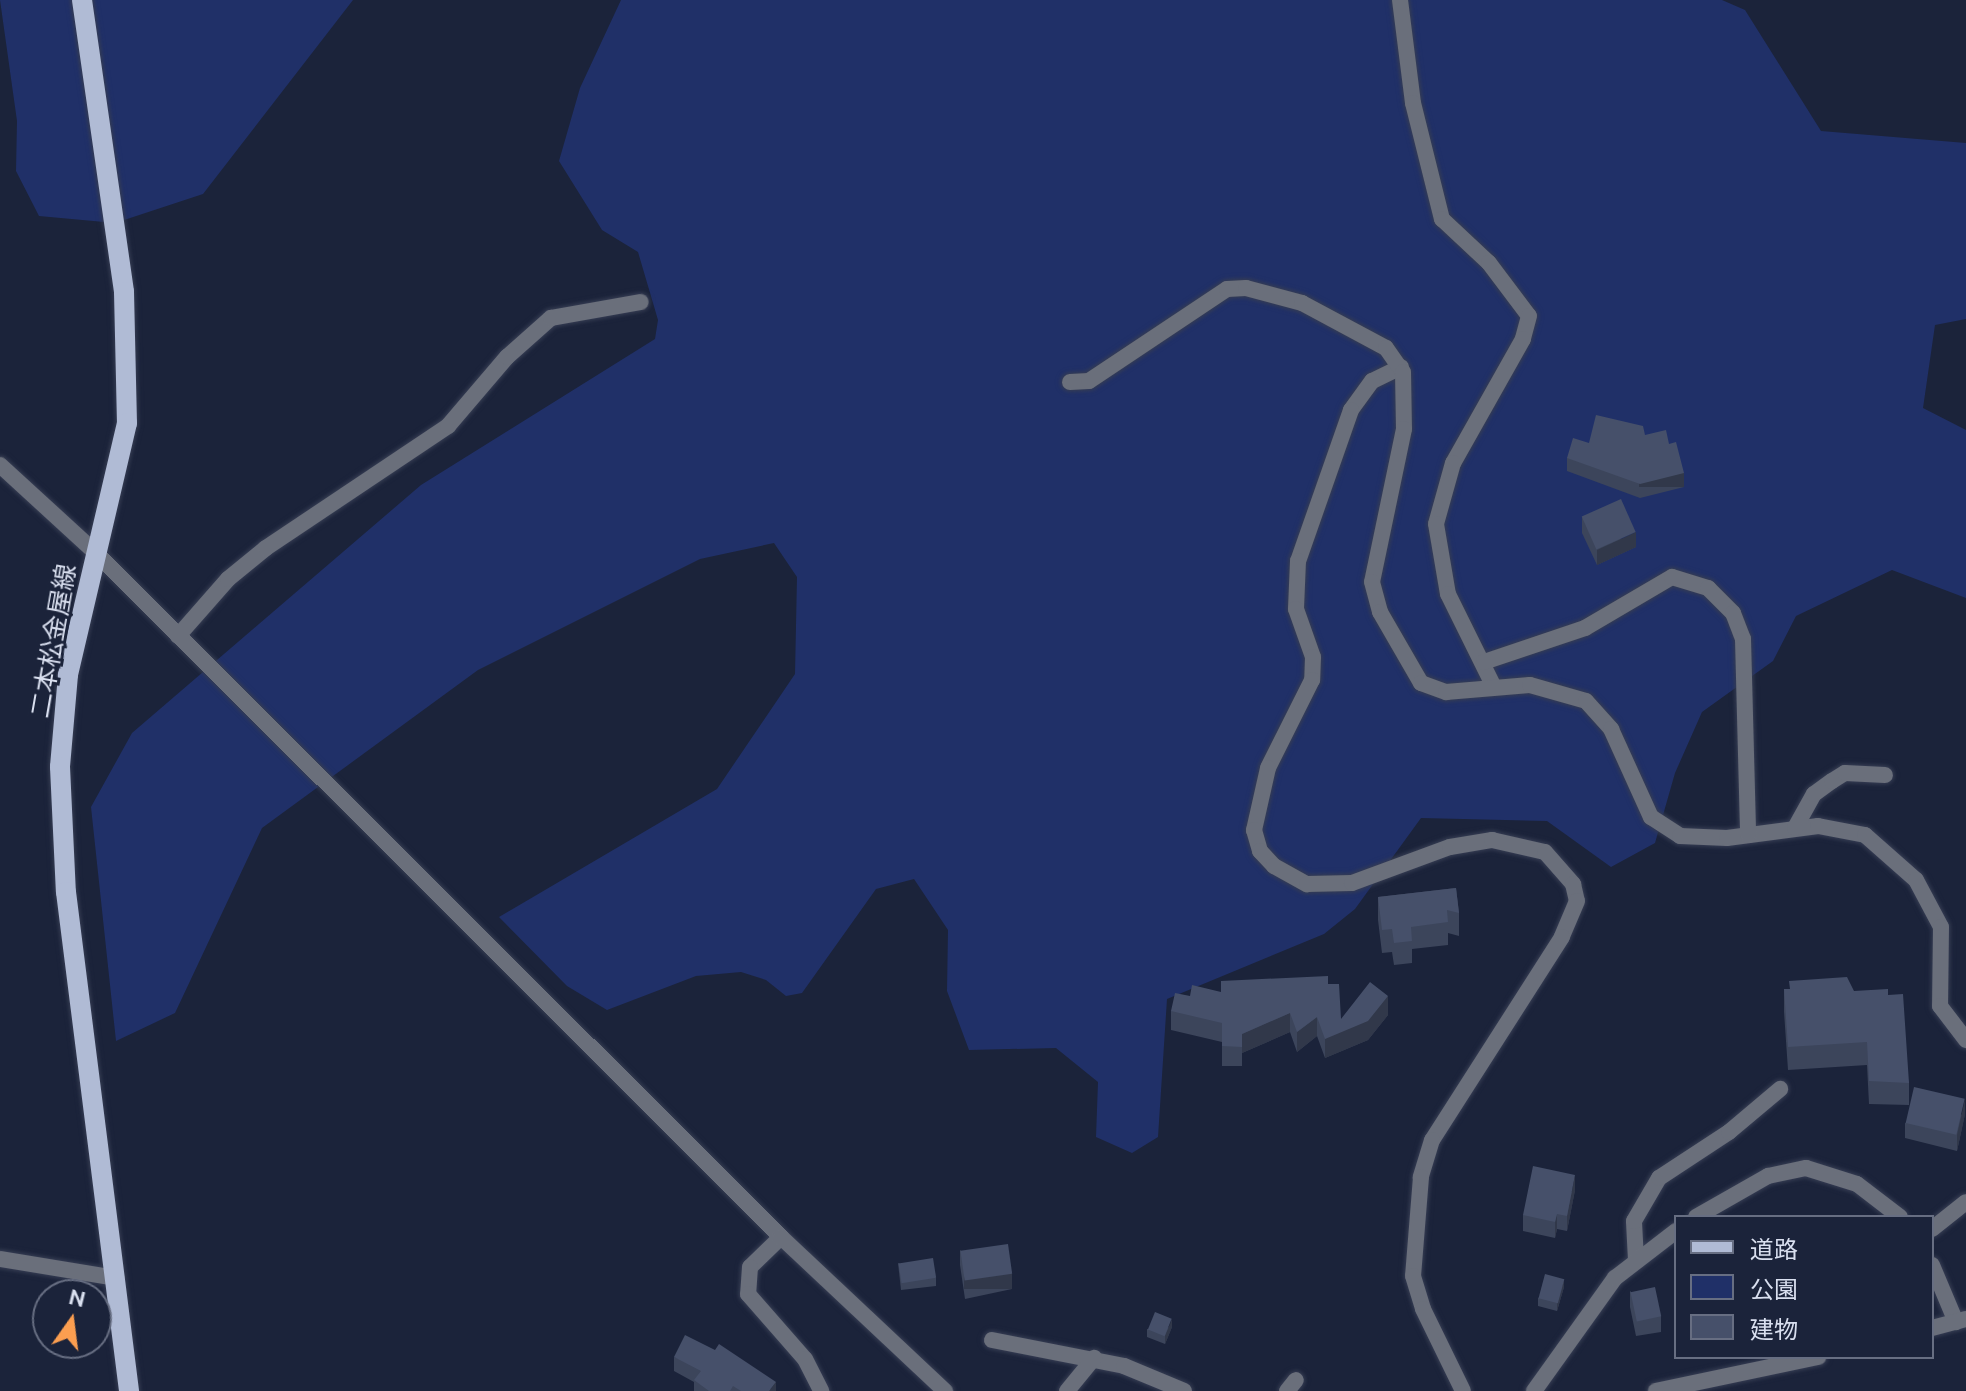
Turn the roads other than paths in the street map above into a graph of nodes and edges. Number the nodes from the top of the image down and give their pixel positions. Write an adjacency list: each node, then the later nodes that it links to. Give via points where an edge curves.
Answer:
1 (82, 0): 7 (main road, 二本松金屋線, via 124,292 127,349 127,423)
2 (1400, 0): 9 (street, via 1413,103 1442,219 1489,263 1529,316 1523,339 1453,463 1436,524 1448,594)
3 (641, 302): 8 (street, via 551,318 507,357 448,426 266,548 228,579)
4 (1401, 367): 5 (street, via 1386,348 1349,324 1246,288 1210,298 1089,381); 10 (street, via 1404,429 1372,572 1373,591 1388,630 1421,683 1446,692); 36 (street, via 1372,381 1351,410 1298,561 1296,609 1314,672 1268,768 1255,841 1274,866 1307,884 1352,883 1450,847 1492,840 1545,852 1573,884 1577,901 1562,937 1432,1140 1421,1177 1413,1276)
5 (1070, 382)
6 (2, 472): 7 (street)
7 (96, 553): 8 (street); 25 (main road, 二本松金屋線, via 68,675 60,767 66,892)
8 (178, 636): 21 (street)
9 (1484, 662): 10 (street); 13 (street, via 1585,628 1672,577 1708,588 1723,599 1743,639)
10 (1494, 687): 13 (street, via 1530,685 1586,701 1611,729 1647,809 1662,828 1700,838)
11 (1885, 775): 12 (street, via 1845,773 1814,794)
12 (1795, 828): 13 (street); 14 (street, via 1839,826 1865,835 1916,880 1941,927 1940,1006)
13 (1748, 835)
14 (1966, 1040)
15 (1780, 1089): 23 (street, via 1729,1132 1659,1178 1634,1221)
16 (1966, 1202): 19 (street)
17 (1700, 1215): 18 (street, via 1768,1176 1806,1168 1857,1184)
18 (1897, 1215)
19 (1934, 1227)
20 (1674, 1232): 23 (street)
21 (781, 1237): 32 (street, via 750,1267 748,1294 805,1359); 33 (street)
22 (0, 1259): 25 (street)
23 (1636, 1260): 37 (street, via 1615,1278)
24 (1934, 1269): 26 (street)
25 (116, 1278): 31 (main road, 二本松金屋線)
26 (1961, 1320): 27 (street)
27 (1934, 1327)
28 (992, 1340): 29 (street)
29 (1094, 1358): 34 (street); 35 (street)
30 (1808, 1359): 38 (street)
31 (129, 1391)
32 (821, 1391)
33 (945, 1391)
34 (1067, 1391)
35 (1184, 1391)
36 (1463, 1391)
37 (1534, 1391)
38 (1656, 1391)

